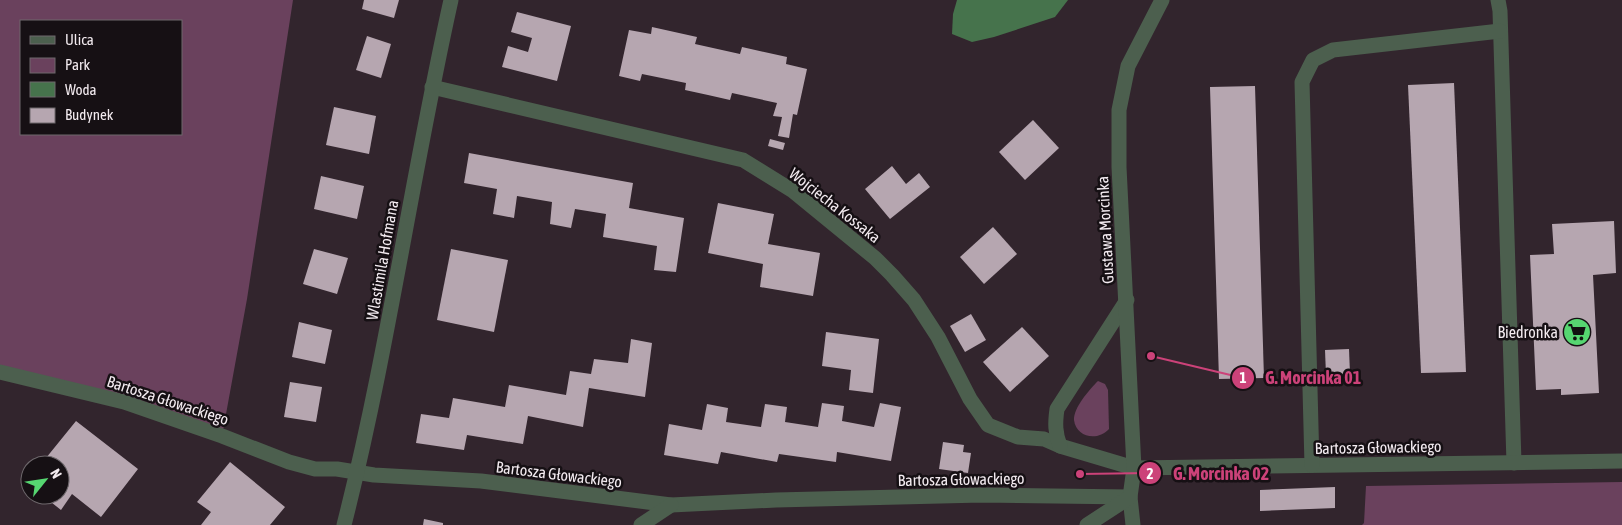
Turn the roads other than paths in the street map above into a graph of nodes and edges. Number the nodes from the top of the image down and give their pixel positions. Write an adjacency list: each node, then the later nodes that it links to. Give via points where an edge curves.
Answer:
1 (451, 0): 5 (street, Wlastimila Hofmana)
2 (1162, 0): 6 (street, Gustawa Morcinka, via 1128,66 1119,110)
3 (1498, 0): 4 (street)
4 (1500, 31): 10 (street); 11 (street, via 1333,50 1313,60 1302,82)
5 (432, 87): 8 (street, Wojciecha Kossaka, via 743,160 793,191 892,275 938,337 970,399 988,425 1018,437 1044,439); 13 (street, Wlastimila Hofmana)
6 (1127, 300): 8 (street, via 1057,409 1056,435); 12 (street, Gustawa Morcinka)
7 (0, 372): 13 (street, Bartosza Głowackiego, via 124,402 289,462 315,469)
8 (1060, 446): 12 (street, Wojciecha Kossaka)
9 (1622, 461): 10 (street, Bartosza Głowackiego)
10 (1514, 463): 11 (street, Bartosza Głowackiego)
11 (1312, 465): 12 (street, Bartosza Głowackiego)
12 (1134, 468): 14 (street, Gustawa Morcinka)
13 (357, 473): 15 (street, Bartosza Głowackiego, via 481,481); 16 (street, Wlastimila Hofmana)
14 (1130, 497): 15 (street, Bartosza Głowackiego, via 982,495); 18 (street); 19 (street, Gustawa Morcinka)
15 (671, 505): 17 (street)
16 (344, 525)
17 (641, 525)
18 (1087, 525)
19 (1133, 525)

